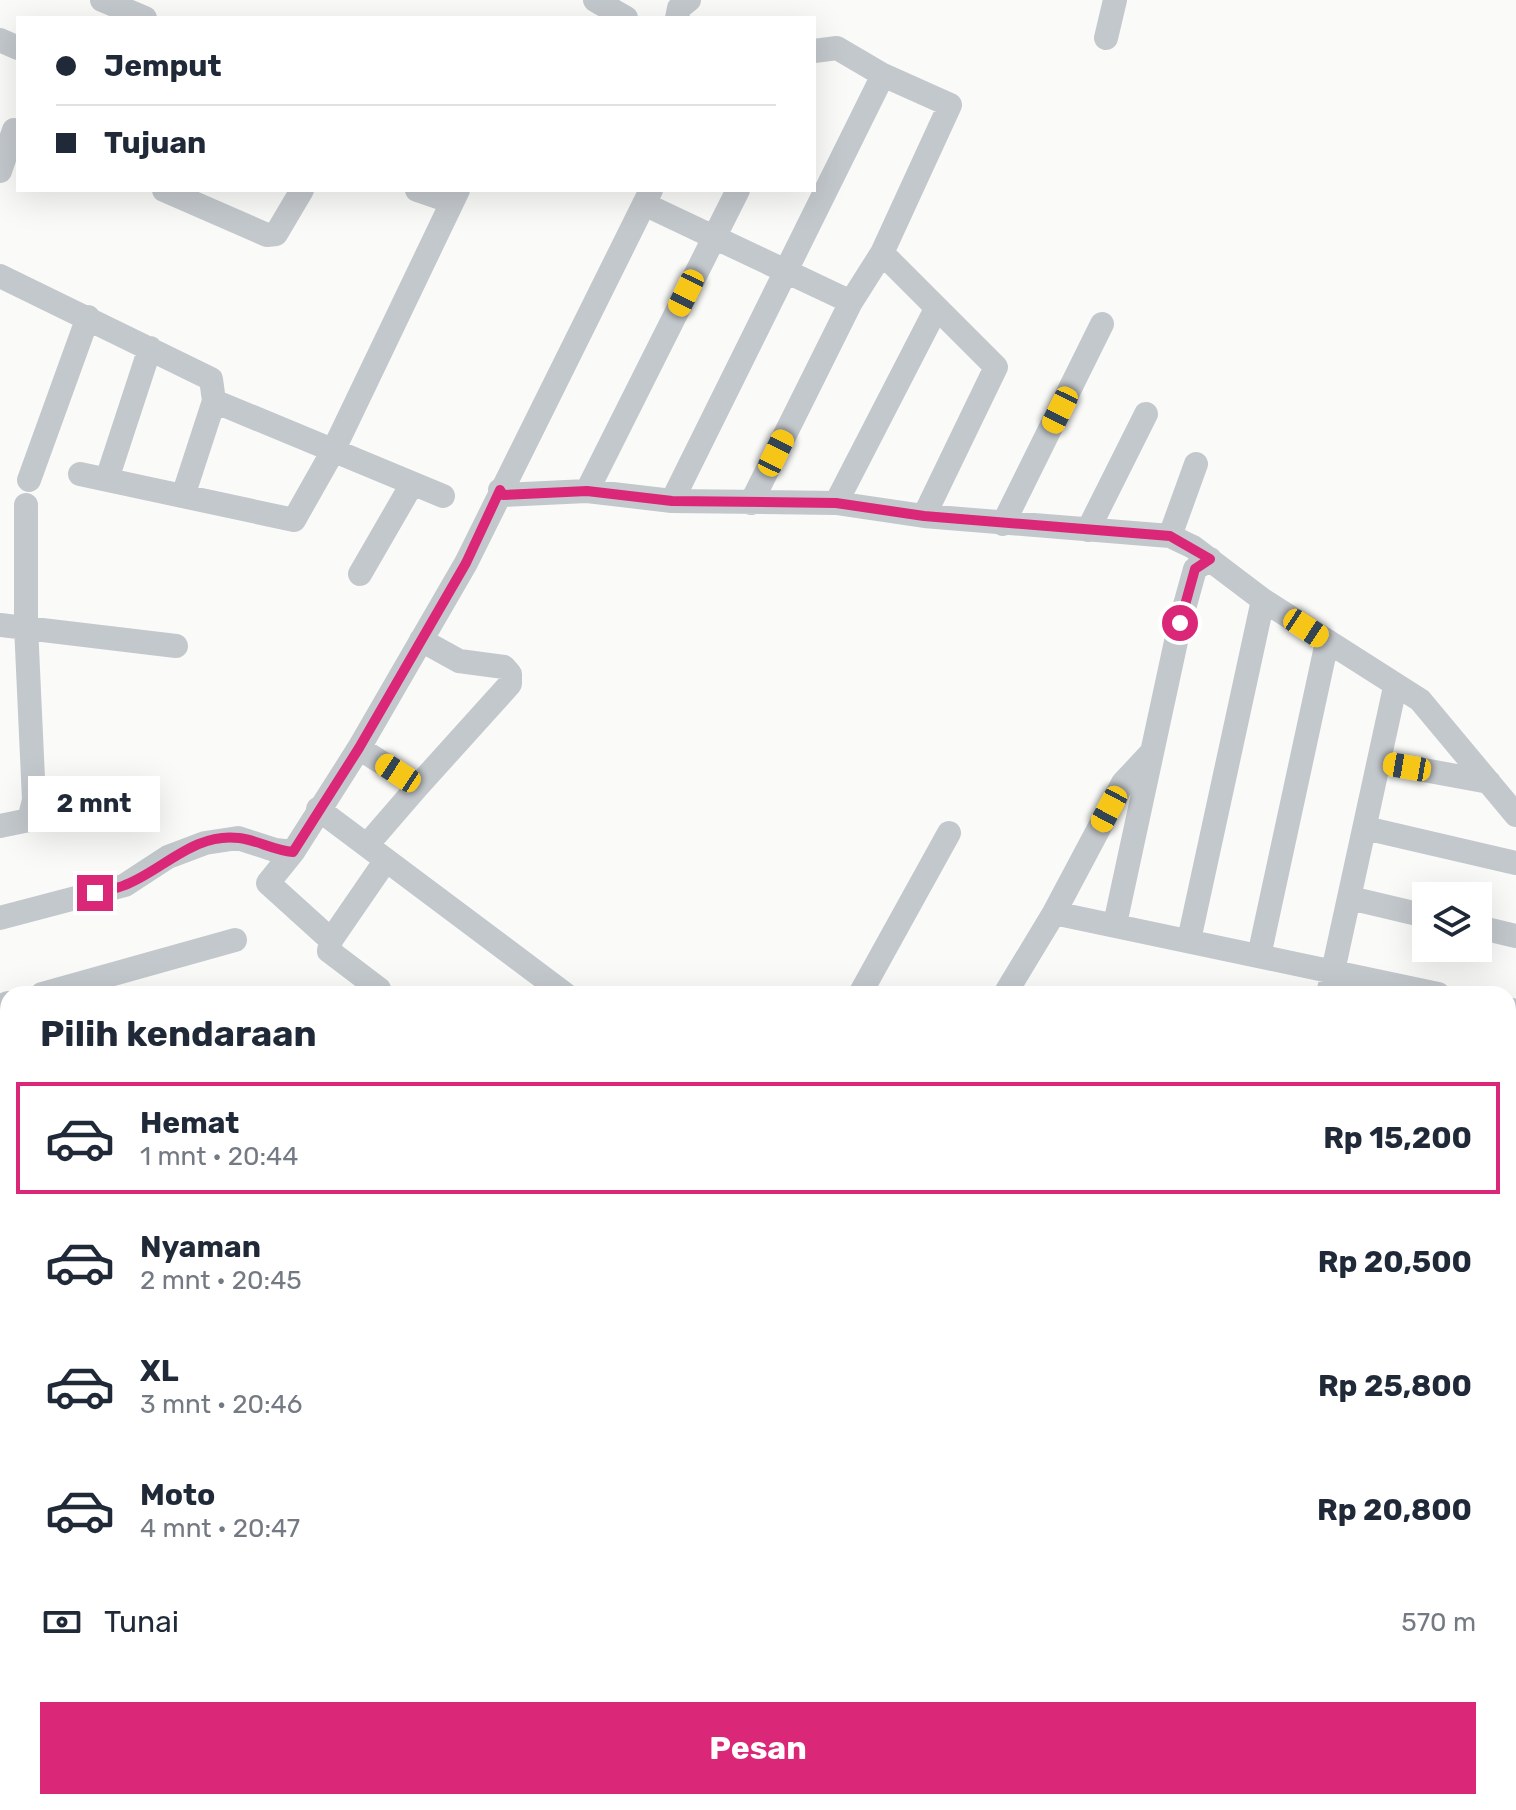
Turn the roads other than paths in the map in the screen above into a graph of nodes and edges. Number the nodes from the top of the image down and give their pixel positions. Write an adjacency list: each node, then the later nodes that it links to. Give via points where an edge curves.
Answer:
1 (595, 0): 5 (street)
2 (1115, 0): 6 (street)
3 (108, 1): 4 (street)
4 (141, 16)
5 (623, 16)
6 (1106, 38)
7 (816, 51): 8 (street, via 837,48)
8 (883, 75): 18 (street, via 950,105); 19 (street)
9 (11, 129): 10 (street)
10 (0, 171)
11 (169, 192): 12 (street, via 267,235 276,234)
12 (301, 192)
13 (430, 192): 15 (street)
14 (737, 192): 17 (street)
15 (455, 196): 28 (street)
16 (647, 197): 17 (street); 34 (street)
17 (714, 236): 19 (street); 35 (street)
18 (882, 253): 21 (street); 22 (street)
19 (785, 270): 21 (street); 38 (street)
20 (0, 277): 23 (street)
21 (851, 302): 39 (street)
22 (936, 309): 40 (street); 42 (street, via 996,368)
23 (88, 317): 25 (street); 32 (street)
24 (1102, 324): 43 (street)
25 (150, 348): 26 (street, via 211,379); 31 (street)
26 (214, 401): 28 (street); 36 (street)
27 (1146, 414): 44 (street)
28 (333, 451): 33 (street); 36 (street, via 294,520)
29 (1196, 464): 45 (street)
30 (80, 474): 31 (street)
31 (107, 479): 36 (street)
32 (29, 480)
33 (412, 484): 37 (street); 47 (street)
34 (500, 490): 35 (street, via 503,495); 51 (street)
35 (587, 491): 38 (street)
36 (183, 496)
37 (443, 496)
38 (672, 501): 39 (street)
39 (751, 503): 40 (street)
40 (836, 503): 42 (street)
41 (26, 505): 50 (street)
42 (924, 516): 43 (street)
43 (1003, 524): 44 (street)
44 (1088, 530): 45 (street)
45 (1170, 536): 46 (street)
46 (1210, 559): 48 (street); 56 (street, via 1199,564 1193,576)
47 (360, 574)
48 (1263, 600): 52 (street); 77 (street)
49 (0, 625): 50 (street)
50 (26, 626): 53 (street); 62 (street, via 32,817)
51 (421, 640): 55 (street); 59 (street, via 459,661 504,667 510,684)
52 (1327, 642): 54 (street); 78 (street)
53 (176, 646)
54 (1395, 687): 57 (street); 58 (street, via 1430,708)
55 (359, 748): 59 (street); 60 (street)
56 (1151, 753): 69 (street, via 1123,783); 72 (street)
57 (1380, 762): 58 (street); 63 (street)
58 (1489, 782): 61 (street)
59 (418, 786): 66 (street)
60 (318, 809): 65 (street); 66 (street)
61 (1516, 815)
62 (0, 826)
63 (1365, 828): 67 (street); 68 (street)
64 (949, 833): 83 (street)
65 (293, 852): 71 (street, via 238,838 205,843 168,857 125,885); 76 (street, via 268,883)
66 (377, 853): 76 (street); 82 (street)
67 (1516, 863)
68 (1350, 898): 70 (street); 79 (street)
69 (1054, 913): 72 (street); 84 (street)
70 (1412, 913)
71 (0, 918)
72 (1115, 924): 77 (street)
73 (1492, 930): 74 (street)
74 (1516, 936)
75 (235, 940): 80 (street)
76 (331, 940): 81 (street, via 329,951)
77 (1189, 940): 78 (street)
78 (1259, 956): 79 (street)
79 (1330, 983): 85 (street)
80 (71, 986)
81 (375, 986)
82 (554, 986)
83 (864, 986)
84 (1016, 986)
85 (1358, 986)

